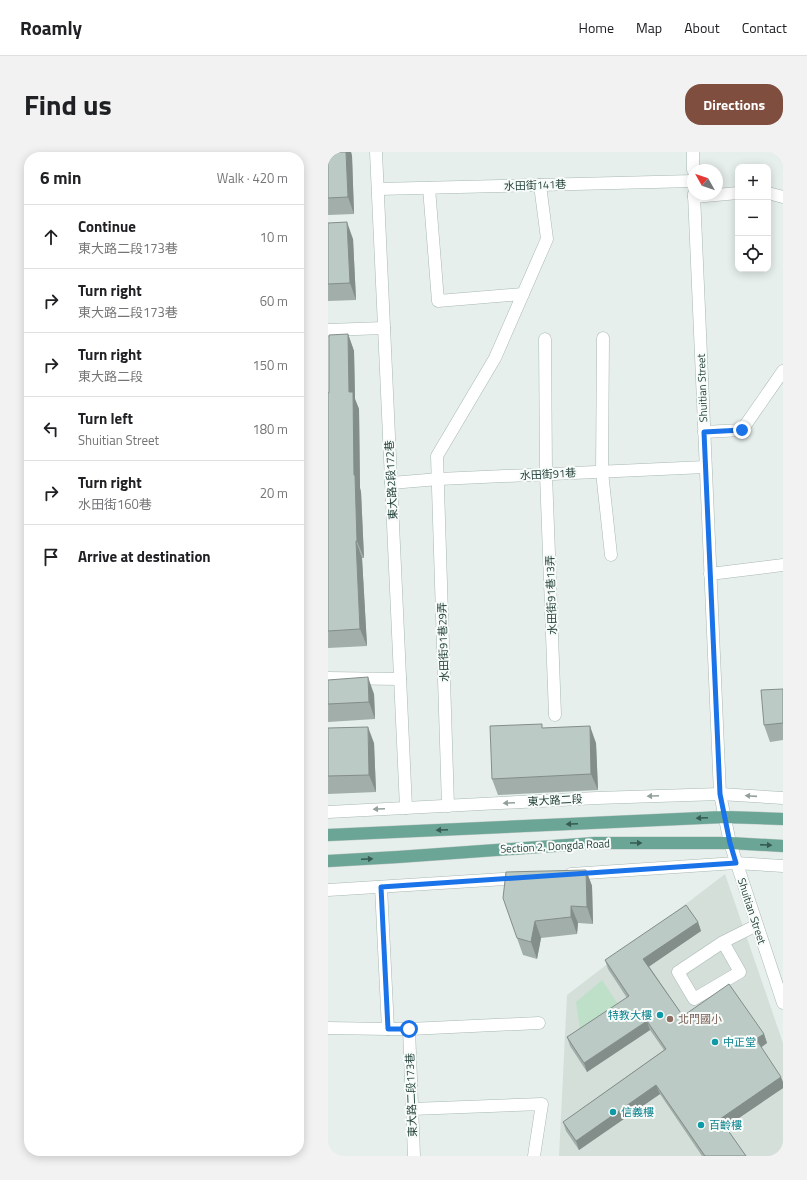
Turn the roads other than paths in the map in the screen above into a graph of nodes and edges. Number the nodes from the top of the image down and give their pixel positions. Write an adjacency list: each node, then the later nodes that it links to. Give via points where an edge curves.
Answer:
1 (376, 152): 7 (street, 東大路2段172巷)
2 (693, 152): 3 (street)
3 (693, 164)
4 (687, 181): 5 (street, 水田街141巷)
5 (540, 185): 6 (street, 水田街141巷); 13 (street, 水田街91巷29弄, via 547,239)
6 (429, 188): 7 (street, 水田街141巷); 13 (street, via 438,301)
7 (378, 190): 14 (street, 東大路2段172巷)
8 (735, 193): 9 (street)
9 (723, 194)
10 (771, 194): 11 (street)
11 (783, 197)
12 (694, 200): 19 (street, Shuitian Street)
13 (523, 294): 23 (street, 水田街91巷29弄, via 495,358 437,456)
14 (384, 328): 15 (street); 24 (street, 東大路2段172巷)
15 (328, 330)
16 (603, 338): 21 (street)
17 (544, 339): 22 (street, 水田街91巷13弄)
18 (783, 371): 19 (street, via 742,430)
19 (704, 432): 20 (street, Shuitian Street)
20 (705, 467): 21 (street, 水田街91巷); 27 (street, Shuitian Street)
21 (602, 472): 22 (street, 水田街91巷); 25 (street)
22 (546, 474): 23 (street, 水田街91巷); 30 (street, 水田街91巷13弄)
23 (439, 479): 24 (street, 水田街91巷); 33 (street, 水田街91巷29弄)
24 (392, 483): 29 (street, 東大路2段172巷)
25 (611, 555)
26 (783, 566): 27 (street)
27 (710, 574): 31 (street, Shuitian Street)
28 (328, 678): 29 (street)
29 (400, 679): 34 (street, 東大路2段172巷)
30 (555, 715)
31 (720, 794): 32 (street, 東大路二段, one-way to 31); 33 (street, 東大路二段, one-way to 33); 36 (street, Shuitian Street)
32 (783, 798)
33 (448, 806): 34 (street, 東大路二段)
34 (406, 808): 35 (street, 東大路二段, one-way to 35)
35 (328, 812)
36 (724, 817): 37 (main road, Section 2, Dongda Road); 38 (main road, Section 2, Dongda Road, one-way to 38); 39 (street, Shuitian Street)
37 (783, 819)
38 (328, 835)
39 (730, 843): 40 (main road, Section 2, Dongda Road, one-way to 40); 41 (main road, Section 2, Dongda Road, one-way to 39, via 595,843); 42 (street, Shuitian Street)
40 (783, 846)
41 (328, 861)
42 (736, 863): 43 (street); 44 (street); 48 (street, Shuitian Street)
43 (783, 866)
44 (563, 875)
45 (531, 877): 46 (street)
46 (381, 887): 47 (street); 54 (street)
47 (328, 890)
48 (757, 925): 49 (street); 50 (street, Shuitian Street)
49 (723, 942): 49 (street, via 678,972 694,999 740,972)
50 (781, 991): 51 (street, Shuitian Street)
51 (783, 1004)
52 (538, 1023): 55 (street)
53 (328, 1028): 54 (street)
54 (388, 1029): 55 (street)
55 (409, 1029): 56 (street, 東大路二段173巷)
56 (412, 1109): 57 (street, 東大路二段173巷); 58 (street, via 542,1104)
57 (414, 1156)
58 (534, 1156)

